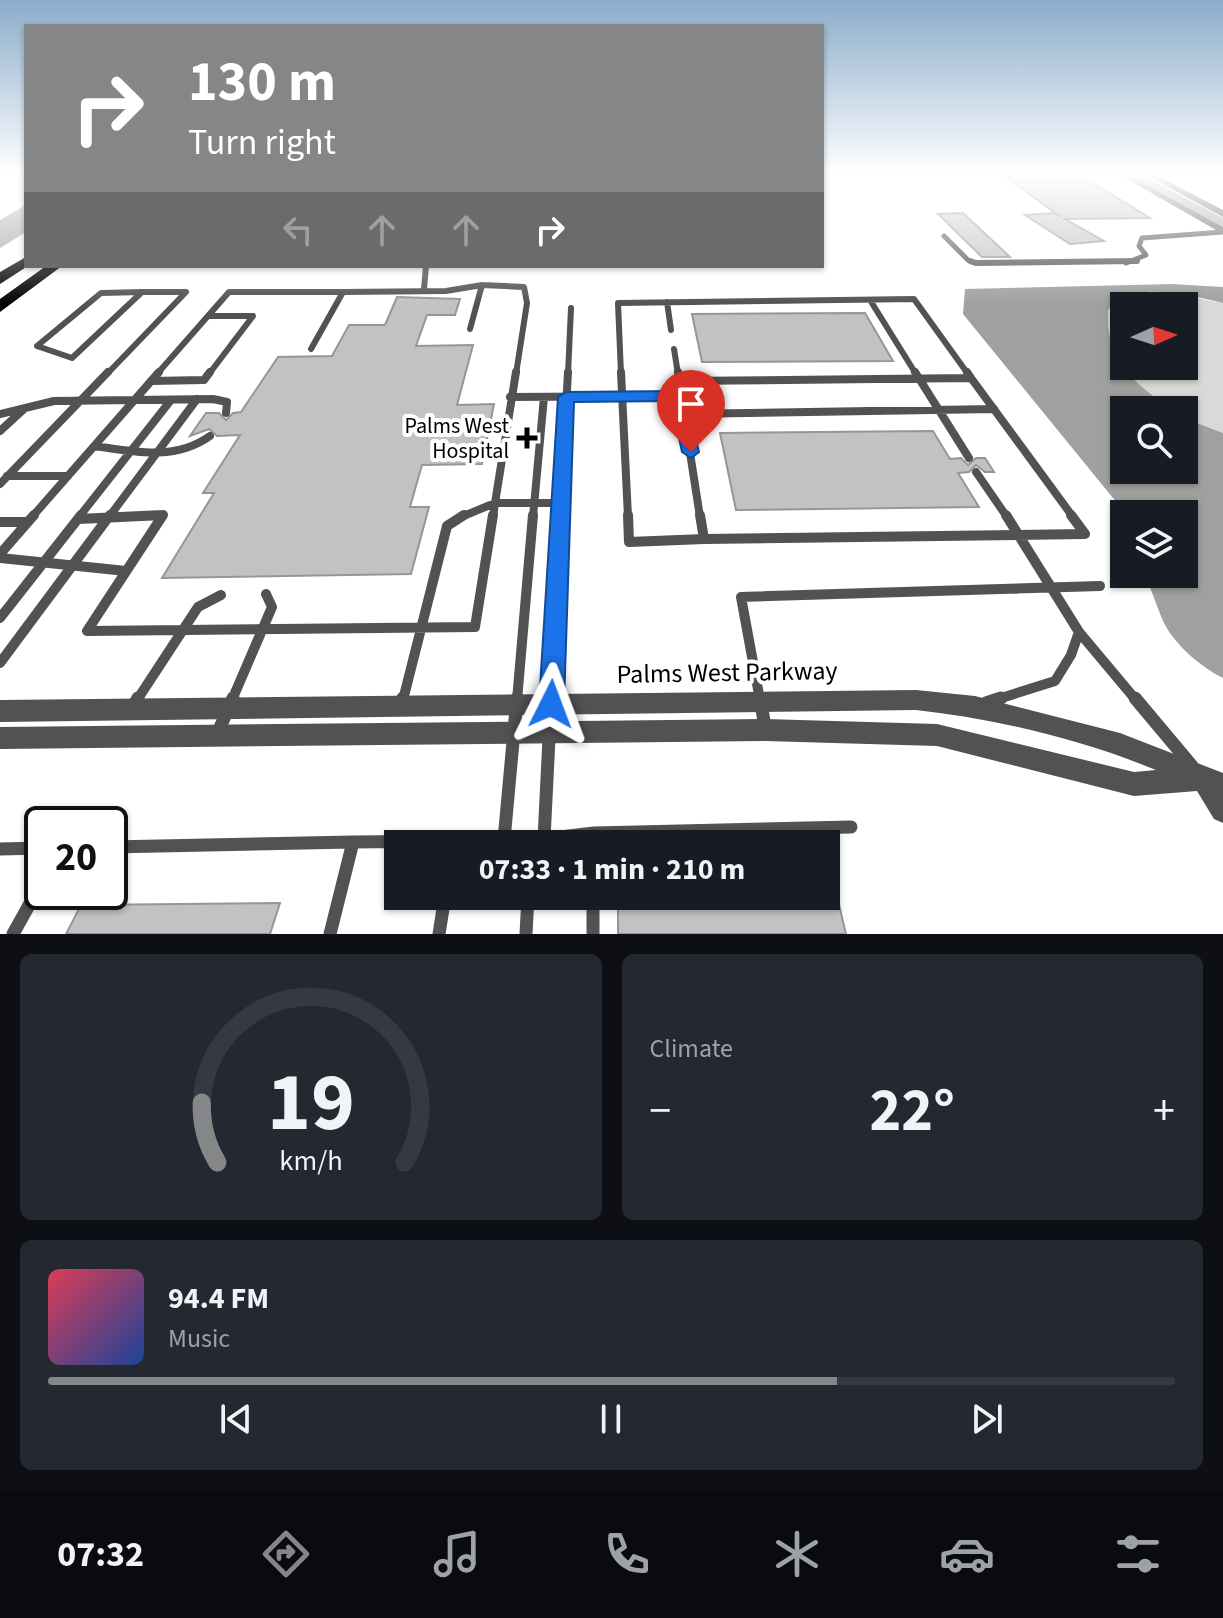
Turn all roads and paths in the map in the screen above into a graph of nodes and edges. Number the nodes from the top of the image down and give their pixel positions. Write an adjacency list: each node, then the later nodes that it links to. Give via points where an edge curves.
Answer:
1 (1200, 219): 2 (street)
2 (1223, 232): 3 (lane, via 1142,238 1139,246 1146,255 1124,263 976,263)
3 (944, 236)
4 (24, 262): 7 (highway)
5 (52, 268): 14 (highway)
6 (426, 268): 9 (lane)
7 (0, 279)
8 (482, 285): 9 (lane); 17 (lane); 27 (lane, via 524,287 527,303)
9 (424, 289): 11 (lane)
10 (142, 292): 10 (lane, via 72,358 37,346 101,293); 33 (lane, via 186,292)
11 (343, 292): 16 (lane, via 229,292); 19 (lane)
12 (870, 300): 13 (lane); 21 (lane, via 914,299); 22 (lane)
13 (667, 302): 18 (lane); 25 (lane, via 618,303)
14 (0, 307)
15 (571, 308): 29 (lane)
16 (208, 316): 23 (lane); 23 (lane, via 253,316 204,380)
17 (470, 329)
18 (671, 330)
19 (311, 349)
20 (674, 349): 24 (lane)
21 (971, 378): 22 (lane); 36 (lane)
22 (920, 379): 24 (lane); 35 (lane)
23 (151, 381): 31 (lane)
24 (679, 381): 26 (lane)
25 (623, 396): 26 (lane); 29 (lane); 58 (lane, via 629,542)
26 (678, 396): 39 (lane)
27 (510, 397): 28 (lane); 50 (lane)
28 (544, 397): 29 (lane); 52 (lane)
29 (566, 397): 51 (lane)
30 (197, 399): 32 (lane); 37 (lane, via 223,399); 44 (lane)
31 (135, 400): 32 (lane); 33 (lane); 42 (lane)
32 (171, 400): 43 (lane)
33 (82, 401): 34 (lane); 47 (lane)
34 (25, 408): 38 (lane); 40 (lane)
35 (940, 409): 36 (lane); 39 (lane); 45 (lane)
36 (994, 409): 57 (lane, via 1085,534)
37 (226, 413)
38 (0, 414)
39 (684, 414): 58 (lane)
40 (0, 431)
41 (210, 436): 44 (lane, via 190,449)
42 (95, 446): 43 (lane); 48 (lane)
43 (132, 451): 44 (lane); 54 (lane)
44 (157, 453): 53 (lane)
45 (969, 458)
46 (976, 472): 57 (lane)
47 (7, 476): 48 (lane); 49 (lane)
48 (68, 476): 56 (lane)
49 (0, 484)
50 (495, 503): 52 (lane); 70 (lane, via 447,526); 70 (lane, via 475,627)
51 (561, 503): 52 (lane); 75 (lane)
52 (533, 505): 74 (lane)
53 (111, 515): 54 (lane); 61 (lane); 62 (lane, via 163,515)
54 (78, 519): 60 (lane)
55 (0, 522): 56 (lane)
56 (28, 522): 59 (lane)
57 (1020, 536): 58 (lane); 64 (lane)
58 (704, 539)
59 (0, 556): 60 (lane)
60 (44, 562): 61 (lane); 67 (lane)
61 (73, 566): 62 (lane); 72 (lane)
62 (126, 571): 68 (lane, via 87,631)
63 (1100, 586): 64 (lane)
64 (1053, 588): 71 (lane); 73 (lane, via 741,597)
65 (266, 594): 69 (lane, via 272,607)
66 (221, 595): 68 (lane, via 198,607)
67 (0, 618)
68 (183, 630): 69 (lane); 79 (lane)
69 (262, 630): 70 (lane); 78 (lane)
70 (420, 630): 76 (lane)
71 (1079, 632): 77 (lane, via 1055,681); 86 (lane)
72 (0, 663)
73 (760, 702): 75 (street, Palms West Parkway); 77 (street, Palms West Parkway, via 916,700); 81 (lane)
74 (515, 704): 75 (street, Palms West Parkway); 76 (street, Palms West Parkway); 82 (lane)
75 (551, 704): 83 (lane)
76 (401, 706): 78 (street, Palms West Parkway)
77 (975, 706): 86 (street, Palms West Parkway, via 1120,744)
78 (228, 709): 79 (street, Palms West Parkway); 84 (lane)
79 (132, 710): 80 (street, Palms West Parkway)
80 (0, 711)
81 (765, 730): 83 (street); 86 (street, via 937,735 1134,784)
82 (512, 733): 83 (street); 84 (street); 89 (lane)
83 (550, 733): 90 (lane)
84 (217, 735): 85 (street)
85 (0, 738)
86 (1213, 782): 87 (street)
87 (1223, 810)
88 (851, 827): 91 (lane)
89 (505, 830)
90 (537, 830)
91 (781, 830)
92 (353, 842): 93 (lane); 94 (lane); 102 (lane)
93 (384, 842)
94 (128, 847)
95 (24, 848): 96 (lane)
96 (0, 849)
97 (26, 910): 101 (lane)
98 (443, 910): 103 (lane)
99 (527, 910): 104 (lane)
100 (593, 910): 105 (lane)
101 (13, 934)
102 (330, 934)
103 (439, 934)
104 (526, 934)
105 (593, 934)

